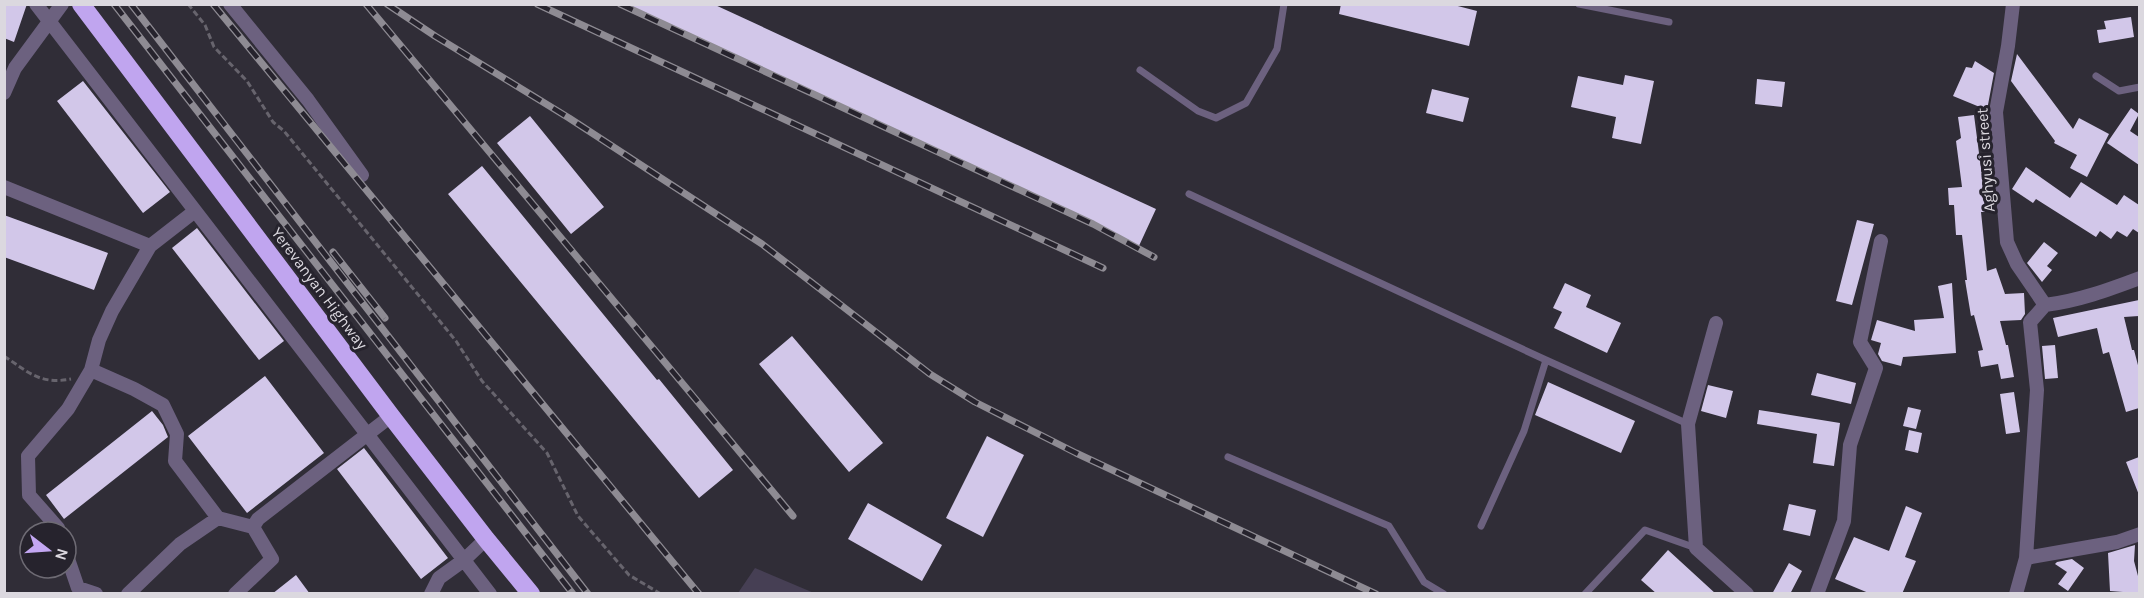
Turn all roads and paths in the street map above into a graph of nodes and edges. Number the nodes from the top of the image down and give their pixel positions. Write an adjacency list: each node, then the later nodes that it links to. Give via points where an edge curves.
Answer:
1 (36, 4): 9 (street)
2 (63, 4): 9 (street)
3 (81, 4): 27 (highway, Yerevanyan Highway)
4 (188, 4): 47 (path, via 205,25 214,47 247,81 273,122 444,327 482,381 546,453 578,516 629,575)
5 (230, 4): 15 (street, via 308,100)
6 (1284, 4): 11 (lane, via 1277,49 1246,103 1216,118 1198,111)
7 (1579, 4): 10 (lane)
8 (2013, 4): 22 (street, Aghyusi street, via 1996,112 2007,242)
9 (48, 21): 14 (street, via 15,68); 18 (street)
10 (1669, 22)
11 (1140, 70)
12 (2096, 76): 13 (lane, via 2119,91)
13 (2139, 87)
14 (4, 93)
15 (362, 175)
16 (4, 187): 20 (street)
17 (1189, 194): 25 (lane)
18 (195, 211): 20 (street); 29 (street)
19 (1881, 241): 51 (street, via 1860,342 1876,368 1850,445 1844,522)
20 (150, 246): 26 (street, via 112,311)
21 (2139, 279): 22 (street, via 2097,294)
22 (2045, 305): 38 (street, via 2030,322 2037,390)
23 (1716, 323): 28 (street)
24 (4, 356): 26 (path, via 37,377 55,382 77,378)
25 (1545, 360): 28 (lane); 33 (lane, via 1524,431)
26 (91, 370): 31 (street, via 163,405 177,434 175,461); 32 (street, via 68,409 28,456 28,495)
27 (391, 416): 29 (street); 36 (highway, Yerevanyan Highway)
28 (1688, 424): 37 (street)
29 (367, 433): 34 (street); 39 (street)
30 (1228, 457): 48 (lane, via 1389,526 1424,582)
31 (218, 518): 34 (street); 43 (street, via 180,544)
32 (51, 520)
33 (1481, 526)
34 (253, 527): 41 (street, via 272,559)
35 (2139, 534): 38 (street, via 2118,542)
36 (486, 540): 39 (street); 46 (highway, Yerevanyan Highway)
37 (1696, 548): 49 (lane, via 1645,530); 50 (street)
38 (2026, 558): 52 (street)
39 (464, 560): 44 (street, via 439,578); 45 (street)
40 (75, 591): 42 (street)
41 (239, 592)
42 (96, 594)
43 (128, 594)
44 (431, 594)
45 (490, 594)
46 (531, 594)
47 (661, 594)
48 (1444, 594)
49 (1585, 594)
50 (1747, 594)
51 (1817, 594)
52 (2016, 594)

